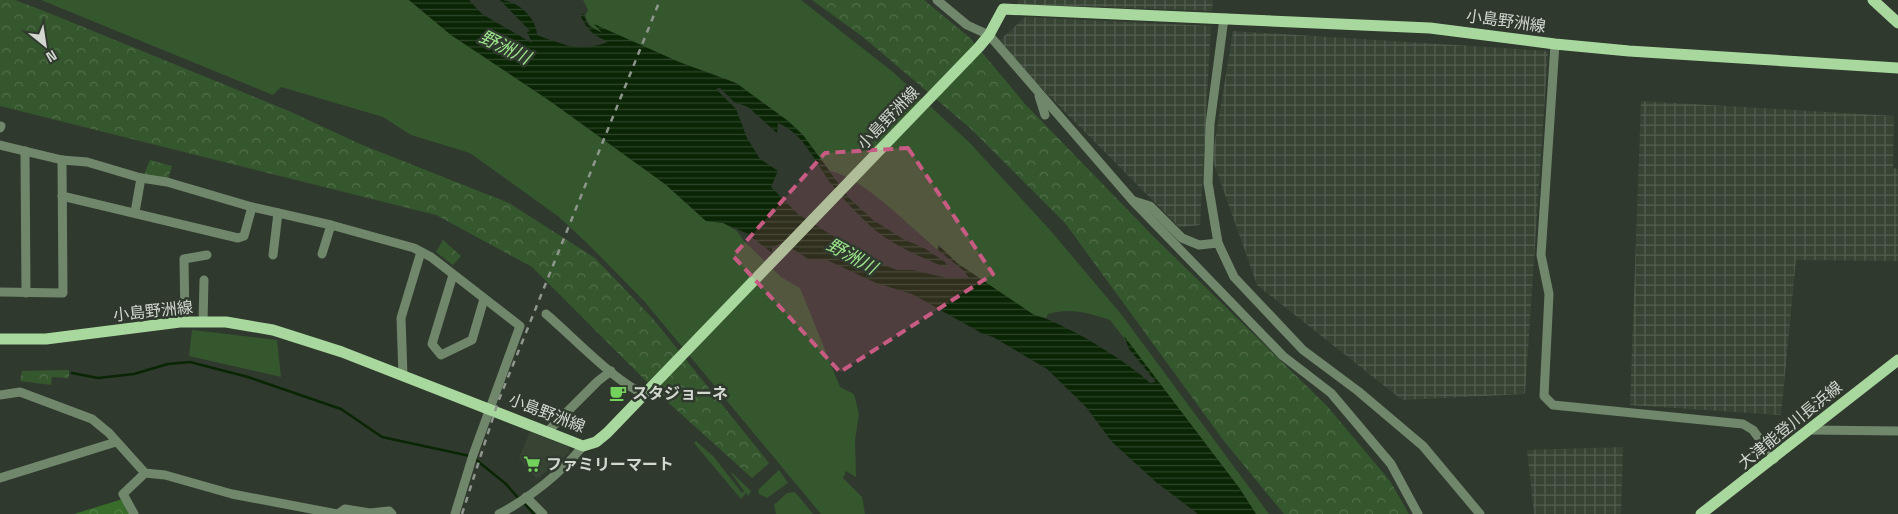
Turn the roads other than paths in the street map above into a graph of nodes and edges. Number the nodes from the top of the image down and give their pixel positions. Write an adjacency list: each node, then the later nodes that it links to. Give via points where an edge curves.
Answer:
1 (937, 0): 6 (street, via 967,25)
2 (1873, 0): 5 (main road)
3 (1006, 5): 4 (main road, 小島野洲線); 6 (main road, 小島野洲線)
4 (1224, 18): 7 (main road, 小島野洲線, via 1430,28); 21 (street, via 1207,157 1210,202)
5 (1898, 23)
6 (989, 35): 9 (street); 38 (main road, 小島野洲線)
7 (1555, 44): 8 (main road, 小島野洲線); 46 (street, via 1541,255 1549,294 1544,396 1553,405 1743,424 1753,430)
8 (1898, 68)
9 (1038, 94): 10 (street); 16 (street)
10 (1045, 115)
11 (0, 145): 12 (street)
12 (25, 151): 13 (street); 29 (street)
13 (62, 160): 14 (street, via 87,162); 15 (street)
14 (141, 178): 17 (street, via 167,182); 18 (street)
15 (62, 196): 18 (street); 29 (street, via 62,293)
16 (1133, 201): 21 (street, via 1150,206 1182,238 1199,245); 56 (street, via 1283,356 1331,393 1391,464)
17 (252, 208): 18 (street, via 244,236 238,238); 19 (street)
18 (135, 212)
19 (278, 213): 20 (street); 24 (street)
20 (331, 225): 22 (street); 23 (street)
21 (1218, 244): 57 (street, via 1234,277 1263,310 1303,350 1423,446)
22 (421, 252): 26 (street); 37 (street, via 401,318)
23 (322, 254)
24 (273, 255)
25 (207, 256): 32 (street, via 184,259)
26 (453, 275): 30 (street); 30 (street, via 432,344 441,355 472,340)
27 (204, 280): 33 (street)
28 (0, 292): 29 (street)
29 (26, 293)
30 (484, 300): 40 (street, via 520,326)
31 (546, 314): 36 (street)
32 (185, 322): 33 (main road, 小島野洲線); 34 (main road, 小島野洲線, via 46,340)
33 (203, 322): 37 (main road, 小島野洲線, via 234,323 273,330)
34 (0, 339)
35 (1898, 360): 41 (main road, 大津能登川長浜線)
36 (611, 371): 38 (street, via 636,391); 42 (street)
37 (403, 376): 40 (main road, 小島野洲線)
38 (648, 391): 45 (main road, 小島野洲線, via 607,433 596,442)
39 (0, 396): 44 (street, via 20,392 92,419)
40 (491, 408): 42 (main road, 小島野洲線); 53 (street)
41 (1810, 430): 43 (street); 46 (main road, 大津能登川長浜線)
42 (548, 431): 45 (main road, 小島野洲線)
43 (1898, 431)
44 (116, 442): 47 (street); 48 (street)
45 (583, 446): 49 (street, via 569,463)
46 (1774, 459): 58 (main road, 大津能登川長浜線)
47 (145, 473): 50 (street, via 123,494); 51 (street)
48 (0, 478)
49 (523, 499): 54 (street); 55 (street)
50 (134, 514)
51 (337, 514): 52 (street, via 345,508)
52 (392, 514)
53 (455, 514)
54 (499, 514)
55 (543, 514)
56 (1418, 514)
57 (1480, 514)
58 (1701, 514)

